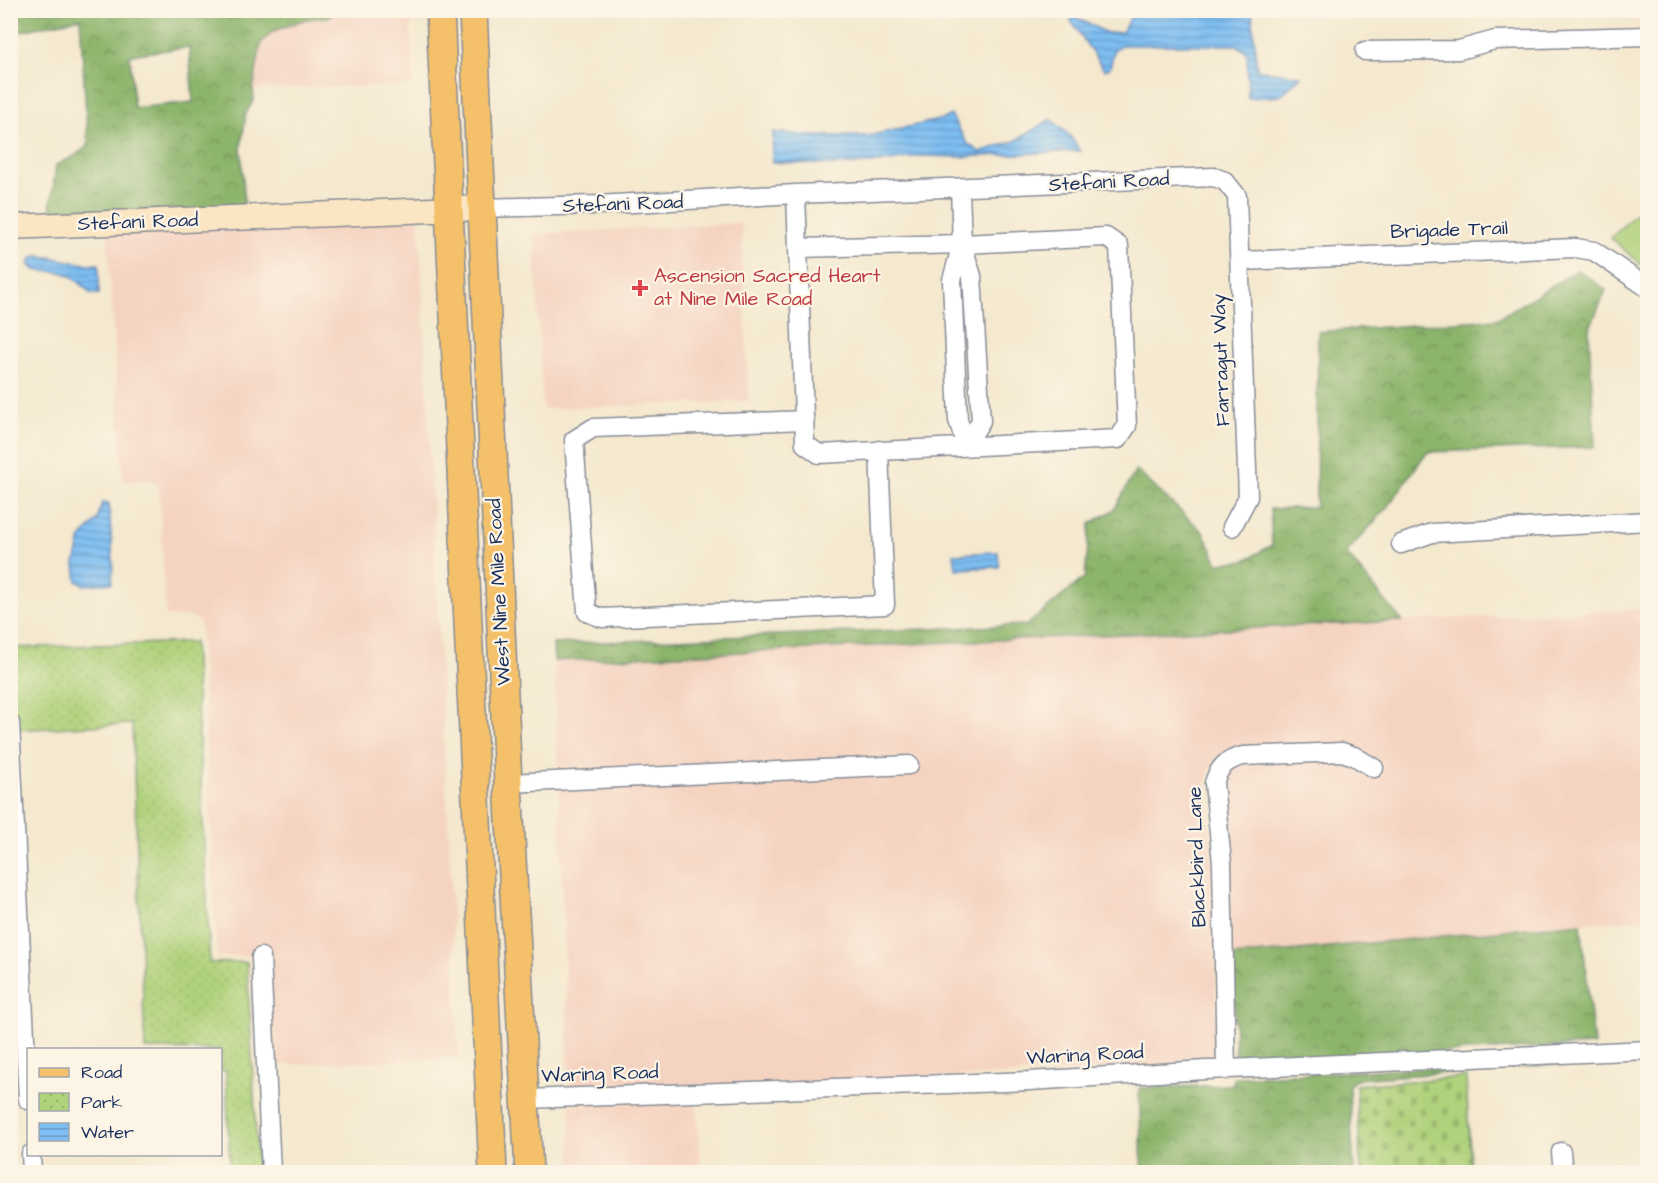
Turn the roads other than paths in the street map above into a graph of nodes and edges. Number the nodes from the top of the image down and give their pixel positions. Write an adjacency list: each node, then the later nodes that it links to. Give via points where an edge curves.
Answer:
1 (440, 10): 10 (main road, West Nine Mile Road)
2 (455, 10): 9 (main road, via 462,175 471,201)
3 (473, 10): 9 (main road, West Nine Mile Road)
4 (1647, 36): 5 (street, via 1495,40 1459,50)
5 (1365, 51)
6 (1232, 188): 7 (street, Stefani Road, via 1214,177); 14 (street, Farragut Way, via 1237,196)
7 (960, 189): 8 (street, Stefani Road); 12 (street)
8 (796, 194): 9 (street, Stefani Road); 13 (street)
9 (482, 208): 10 (street, Stefani Road); 21 (main road, West Nine Mile Road)
10 (449, 210): 11 (street, Stefani Road); 21 (main road, via 464,227 482,510); 27 (main road, West Nine Mile Road)
11 (10, 226)
12 (962, 244): 13 (street); 17 (street, via 952,280 958,420); 17 (street, via 1106,237 1119,246 1127,426 1118,439)
13 (798, 248): 16 (street)
14 (1240, 261): 15 (street, Brigade Trail, via 1576,248 1594,252); 20 (street, Farragut Way, via 1248,497)
15 (1647, 288)
16 (805, 420): 18 (street, via 806,444 819,454); 18 (street, via 593,428 574,440 587,612 602,618 885,605)
17 (966, 445): 18 (street)
18 (879, 450)
19 (1647, 521): 22 (street, via 1432,532)
20 (1232, 527)
21 (496, 529): 26 (main road, West Nine Mile Road)
22 (1401, 544)
23 (10, 723): 31 (street)
24 (909, 765): 26 (street)
25 (1374, 768): 30 (street, Blackbird Lane, via 1342,752 1243,756 1232,758 1217,773 1214,783 1222,863)
26 (508, 783): 32 (main road, West Nine Mile Road)
27 (476, 813): 32 (main road, via 490,826 509,1082); 37 (main road, West Nine Mile Road)
28 (261, 957): 36 (street)
29 (1647, 1050): 30 (street, Waring Road)
30 (1226, 1070): 32 (street, Waring Road)
31 (27, 1079)
32 (525, 1099): 38 (main road, West Nine Mile Road)
33 (1561, 1152): 39 (street)
34 (31, 1156): 35 (street)
35 (32, 1173)
36 (271, 1173)
37 (493, 1173)
38 (529, 1173)
39 (1563, 1173)

